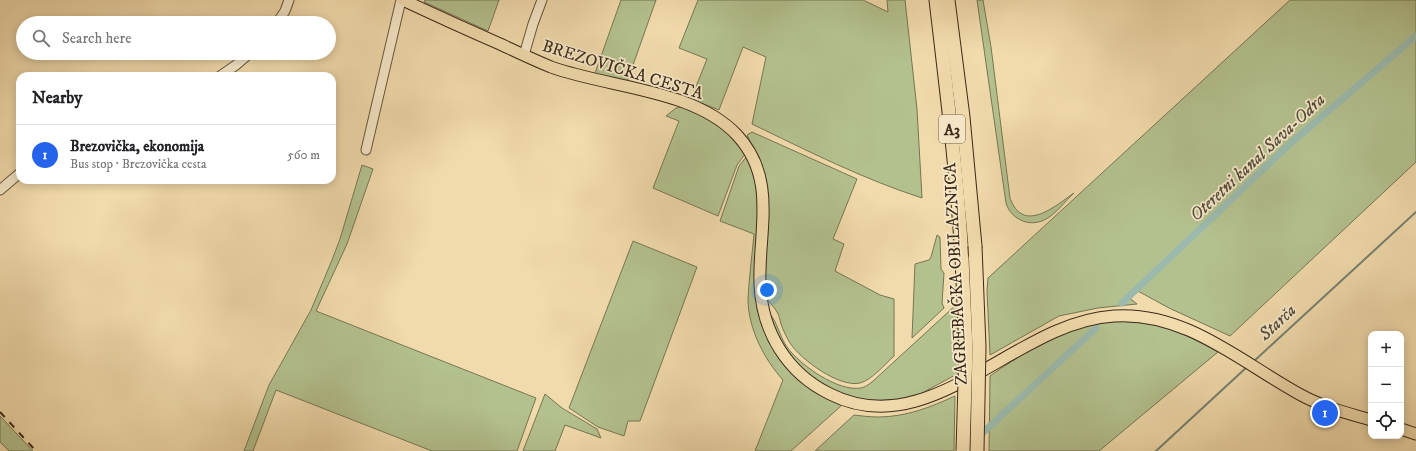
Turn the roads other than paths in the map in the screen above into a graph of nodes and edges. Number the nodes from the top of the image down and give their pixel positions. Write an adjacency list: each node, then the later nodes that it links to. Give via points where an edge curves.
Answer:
1 (289, 0): 6 (street)
2 (402, 0): 7 (main road, BREZOVIČKA CESTA); 10 (street, BREZOVIČKA CESTA)
3 (542, 0): 7 (street, BREZOVIČKA CESTA)
4 (936, 0): 16 (highway, ZAGREBAČKA OBILAZNICA / A3, bridge, via 953,135 962,258 966,349)
5 (948, 0): 17 (highway, ZAGREBAČKA OBILAZNICA / A3, bridge, via 964,117 975,246 979,346)
6 (281, 16)
7 (524, 55): 13 (main road, BREZOVIČKA CESTA, via 569,72 695,106 716,117 739,138 756,166 762,190 764,220 760,284 762,306 768,327 780,351 795,369 832,396 870,406 889,407 912,403 942,393 1048,334 1072,324 1110,316 1137,316 1170,323 1198,334 1314,401)
8 (242, 60): 9 (street)
9 (226, 72)
10 (366, 150)
11 (16, 176): 12 (street)
12 (0, 190)
13 (1368, 419)
14 (1404, 430): 15 (main road)
15 (1416, 434)
16 (963, 451)
17 (977, 451)

